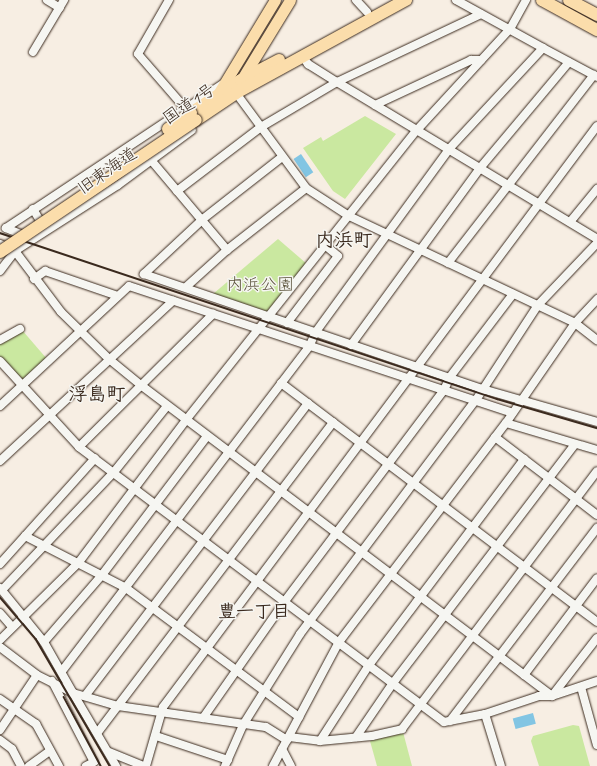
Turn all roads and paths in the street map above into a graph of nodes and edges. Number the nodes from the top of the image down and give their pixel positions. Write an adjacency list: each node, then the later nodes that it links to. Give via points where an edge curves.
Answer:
1 (47, 0): 16 (street)
2 (64, 0): 16 (street)
3 (169, 0): 35 (street, via 138,54)
4 (275, 0): 31 (main road)
5 (290, 0): 29 (main road)
6 (356, 0): 17 (street)
7 (389, 0): 17 (highway, 国道1号)
8 (406, 0): 25 (highway, 国道1号)
9 (456, 0): 18 (street)
10 (526, 0): 21 (street)
11 (542, 0): 22 (highway)
12 (553, 0): 20 (highway)
13 (569, 0): 19 (highway)
14 (585, 0): 15 (highway)
15 (597, 7)
16 (60, 8): 24 (street)
17 (367, 12): 29 (highway, 国道1号)
18 (481, 14): 21 (street); 30 (street)
19 (597, 15)
20 (597, 23)
21 (510, 29): 23 (street); 26 (street)
22 (597, 30)
23 (543, 48): 27 (street); 39 (street)
24 (33, 52)
25 (302, 57): 30 (street, via 308,64); 33 (highway, 国道1号)
26 (480, 60): 34 (street, via 471,60); 38 (street)
27 (570, 62): 28 (street); 42 (street)
28 (595, 76): 43 (street)
29 (241, 80): 32 (highway, 国道1号); 33 (main road)
30 (337, 82): 34 (street); 37 (street)
31 (224, 83): 32 (main road); 35 (street)
32 (218, 94): 35 (highway, 国道1号)
33 (234, 94): 35 (highway, 国道1号); 37 (street); 41 (street, 旧東海道, via 226,104)
34 (375, 105): 38 (street)
35 (191, 114): 48 (street); 57 (highway, 国道1号, bridge); 62 (highway, 国道1号, bridge)
36 (597, 126): 47 (street)
37 (261, 127): 40 (street); 46 (street)
38 (417, 130): 39 (street); 49 (street)
39 (449, 149): 42 (street); 53 (street)
40 (282, 157): 44 (street); 50 (street)
41 (151, 160): 46 (street); 52 (street, 旧東海道, via 118,185)
42 (480, 168): 43 (street); 60 (street)
43 (506, 184): 47 (street); 64 (street)
44 (306, 188): 49 (street); 59 (street)
45 (597, 189): 51 (street)
46 (177, 191): 50 (street)
47 (539, 204): 51 (street); 67 (street)
48 (33, 209): 52 (street); 54 (street, via 6,228)
49 (349, 216): 53 (street); 58 (street)
50 (202, 219): 59 (street); 68 (street, via 144,274)
51 (570, 222): 55 (street)
52 (46, 230): 54 (street, 旧東海道)
53 (387, 234): 60 (street); 81 (street)
54 (32, 239): 61 (street, 旧東海道)
55 (597, 239)
56 (597, 243): 73 (street)
57 (0, 244): 61 (street)
58 (325, 245): 75 (street); 76 (street, via 338,256)
59 (228, 250): 68 (street)
60 (420, 250): 64 (street); 85 (street)
61 (15, 251): 62 (street, 旧東海道); 66 (street)
62 (4, 255): 63 (street); 65 (street, 旧東海道)
63 (0, 261)
64 (448, 263): 67 (street)
65 (0, 271)
66 (34, 278): 70 (street, via 45,271); 80 (street)
67 (483, 279): 69 (street); 88 (street)
68 (186, 288): 75 (street)
69 (513, 294): 73 (street); 89 (street)
70 (118, 296): 72 (street, via 129,286); 80 (street)
71 (597, 299): 77 (street)
72 (173, 301): 74 (street); 86 (street)
73 (538, 305): 77 (street); 94 (street)
74 (213, 314): 79 (street); 93 (street)
75 (269, 317): 76 (street); 79 (street)
76 (287, 323): 81 (street)
77 (575, 323): 83 (street); 97 (street)
78 (20, 329): 82 (street)
79 (259, 329): 84 (street); 103 (street)
80 (80, 332): 86 (street); 92 (street)
81 (315, 333): 84 (street); 85 (street)
82 (0, 340)
83 (597, 340)
84 (310, 345): 90 (street); 91 (street)
85 (352, 345): 88 (street)
86 (109, 359): 93 (street); 102 (street)
87 (0, 361): 92 (street)
88 (418, 367): 89 (street); 90 (street)
89 (450, 377): 94 (street); 95 (street)
90 (410, 378): 95 (street); 109 (street)
91 (282, 383): 98 (street); 113 (street)
92 (23, 386): 99 (street); 102 (street)
93 (142, 386): 100 (street); 111 (street)
94 (482, 389): 96 (street); 97 (street)
95 (444, 390): 96 (street); 117 (street)
96 (476, 400): 101 (street); 122 (street)
97 (520, 402): 101 (street); 105 (street)
98 (308, 403): 104 (street); 120 (street)
99 (0, 406)
100 (167, 406): 103 (street); 119 (street)
101 (512, 413): 106 (street)
102 (50, 415): 111 (street); 116 (street)
103 (186, 420): 107 (street); 123 (street)
104 (333, 422): 109 (street); 124 (street)
105 (597, 422)
106 (506, 423): 108 (street); 110 (street)
107 (207, 436): 113 (street); 126 (street)
108 (495, 437): 115 (street); 127 (street)
109 (361, 443): 117 (street); 128 (street)
110 (575, 444): 112 (street); 121 (street)
111 (79, 447): 114 (street)
112 (597, 450)
113 (229, 452): 120 (street); 130 (street)
114 (95, 458): 119 (street); 134 (street)
115 (524, 459): 121 (street); 131 (street)
116 (0, 461)
117 (388, 464): 122 (street); 133 (street)
118 (597, 471): 125 (street)
119 (114, 472): 123 (street); 136 (street)
120 (256, 472): 124 (street); 135 (street)
121 (549, 478): 125 (street); 137 (street)
122 (413, 482): 127 (street); 138 (street)
123 (135, 488): 126 (street); 140 (street)
124 (280, 491): 128 (street); 139 (street)
125 (576, 499): 129 (street); 142 (street)
126 (156, 504): 130 (street); 144 (street)
127 (443, 505): 131 (street); 143 (street)
128 (309, 513): 133 (street); 146 (street)
129 (597, 515)
130 (177, 520): 135 (street); 148 (street)
131 (472, 528): 137 (street); 150 (street)
132 (597, 528): 147 (street)
133 (336, 533): 138 (street); 151 (street)
134 (25, 536): 136 (street); 141 (street)
135 (204, 540): 139 (street); 153 (street)
136 (46, 546): 140 (street); 149 (street)
137 (497, 546): 142 (street); 155 (street)
138 (360, 552): 143 (street); 157 (street)
139 (229, 559): 146 (street); 159 (street)
140 (79, 562): 144 (street); 156 (street)
141 (0, 564)
142 (525, 567): 147 (street); 161 (street)
143 (390, 574): 150 (street); 165 (street)
144 (102, 575): 148 (street); 164 (street)
145 (597, 578): 152 (street)
146 (257, 580): 151 (street); 167 (street)
147 (551, 587): 152 (street); 168 (street)
148 (126, 588): 153 (street); 171 (street)
149 (1, 589): 156 (street)
150 (420, 597): 155 (street); 169 (street)
151 (284, 601): 157 (street); 170 (street)
152 (576, 606): 158 (street); 173 (street)
153 (153, 608): 159 (street); 180 (street)
154 (0, 613): 160 (street)
155 (444, 615): 161 (street); 176 (street)
156 (25, 616): 160 (street); 164 (street)
157 (310, 620): 165 (street); 178 (street)
158 (597, 622)
159 (178, 626): 167 (street); 184 (street)
160 (12, 628): 163 (street)
161 (472, 636): 168 (street); 183 (street)
162 (597, 638): 181 (street)
163 (0, 640)
164 (44, 642): 171 (street)
165 (339, 642): 169 (street); 188 (street)
166 (0, 648): 172 (street)
167 (206, 648): 170 (street); 186 (street, via 163,707)
168 (499, 656): 173 (street); 190 (street)
169 (369, 664): 176 (street); 198 (street)
170 (237, 670): 178 (street); 189 (street)
171 (62, 671): 179 (street)
172 (37, 675): 174 (street); 185 (street)
173 (524, 675): 181 (street)
174 (51, 680): 179 (street); 207 (street, via 94,762)
175 (597, 681): 177 (street)
176 (393, 683): 183 (street); 195 (street)
177 (581, 687): 181 (street); 199 (street)
178 (265, 692): 188 (street); 191 (street)
179 (73, 693): 180 (street); 193 (street)
180 (85, 696): 184 (street)
181 (552, 696): 187 (street, via 538,696)
182 (0, 699): 185 (street)
183 (420, 704): 190 (street, via 444,722); 195 (street, via 402,729)
184 (118, 706): 186 (street); 193 (street)
185 (14, 709): 192 (street); 201 (street, via 36,724)
186 (163, 714): 189 (street); 194 (street)
187 (485, 714): 190 (street); 213 (street)
188 (299, 717): 196 (street)
189 (203, 718): 191 (street)
190 (450, 721)
191 (243, 724): 196 (street, via 266,727); 203 (street)
192 (0, 730)
193 (98, 732): 202 (street)
194 (156, 736): 203 (street); 210 (street)
195 (356, 737): 198 (street)
196 (288, 738): 198 (street); 200 (street)
197 (0, 740): 204 (street, via 12,749)
198 (320, 741)
199 (597, 745)
200 (282, 749): 211 (street); 212 (street)
201 (50, 751): 205 (street); 206 (street)
202 (109, 752): 208 (street); 209 (street)
203 (226, 763)
204 (21, 766)
205 (29, 766)
206 (59, 766)
207 (86, 766)
208 (116, 766)
209 (143, 766)
210 (146, 766)
211 (273, 766)
212 (291, 766)
213 (501, 766)

